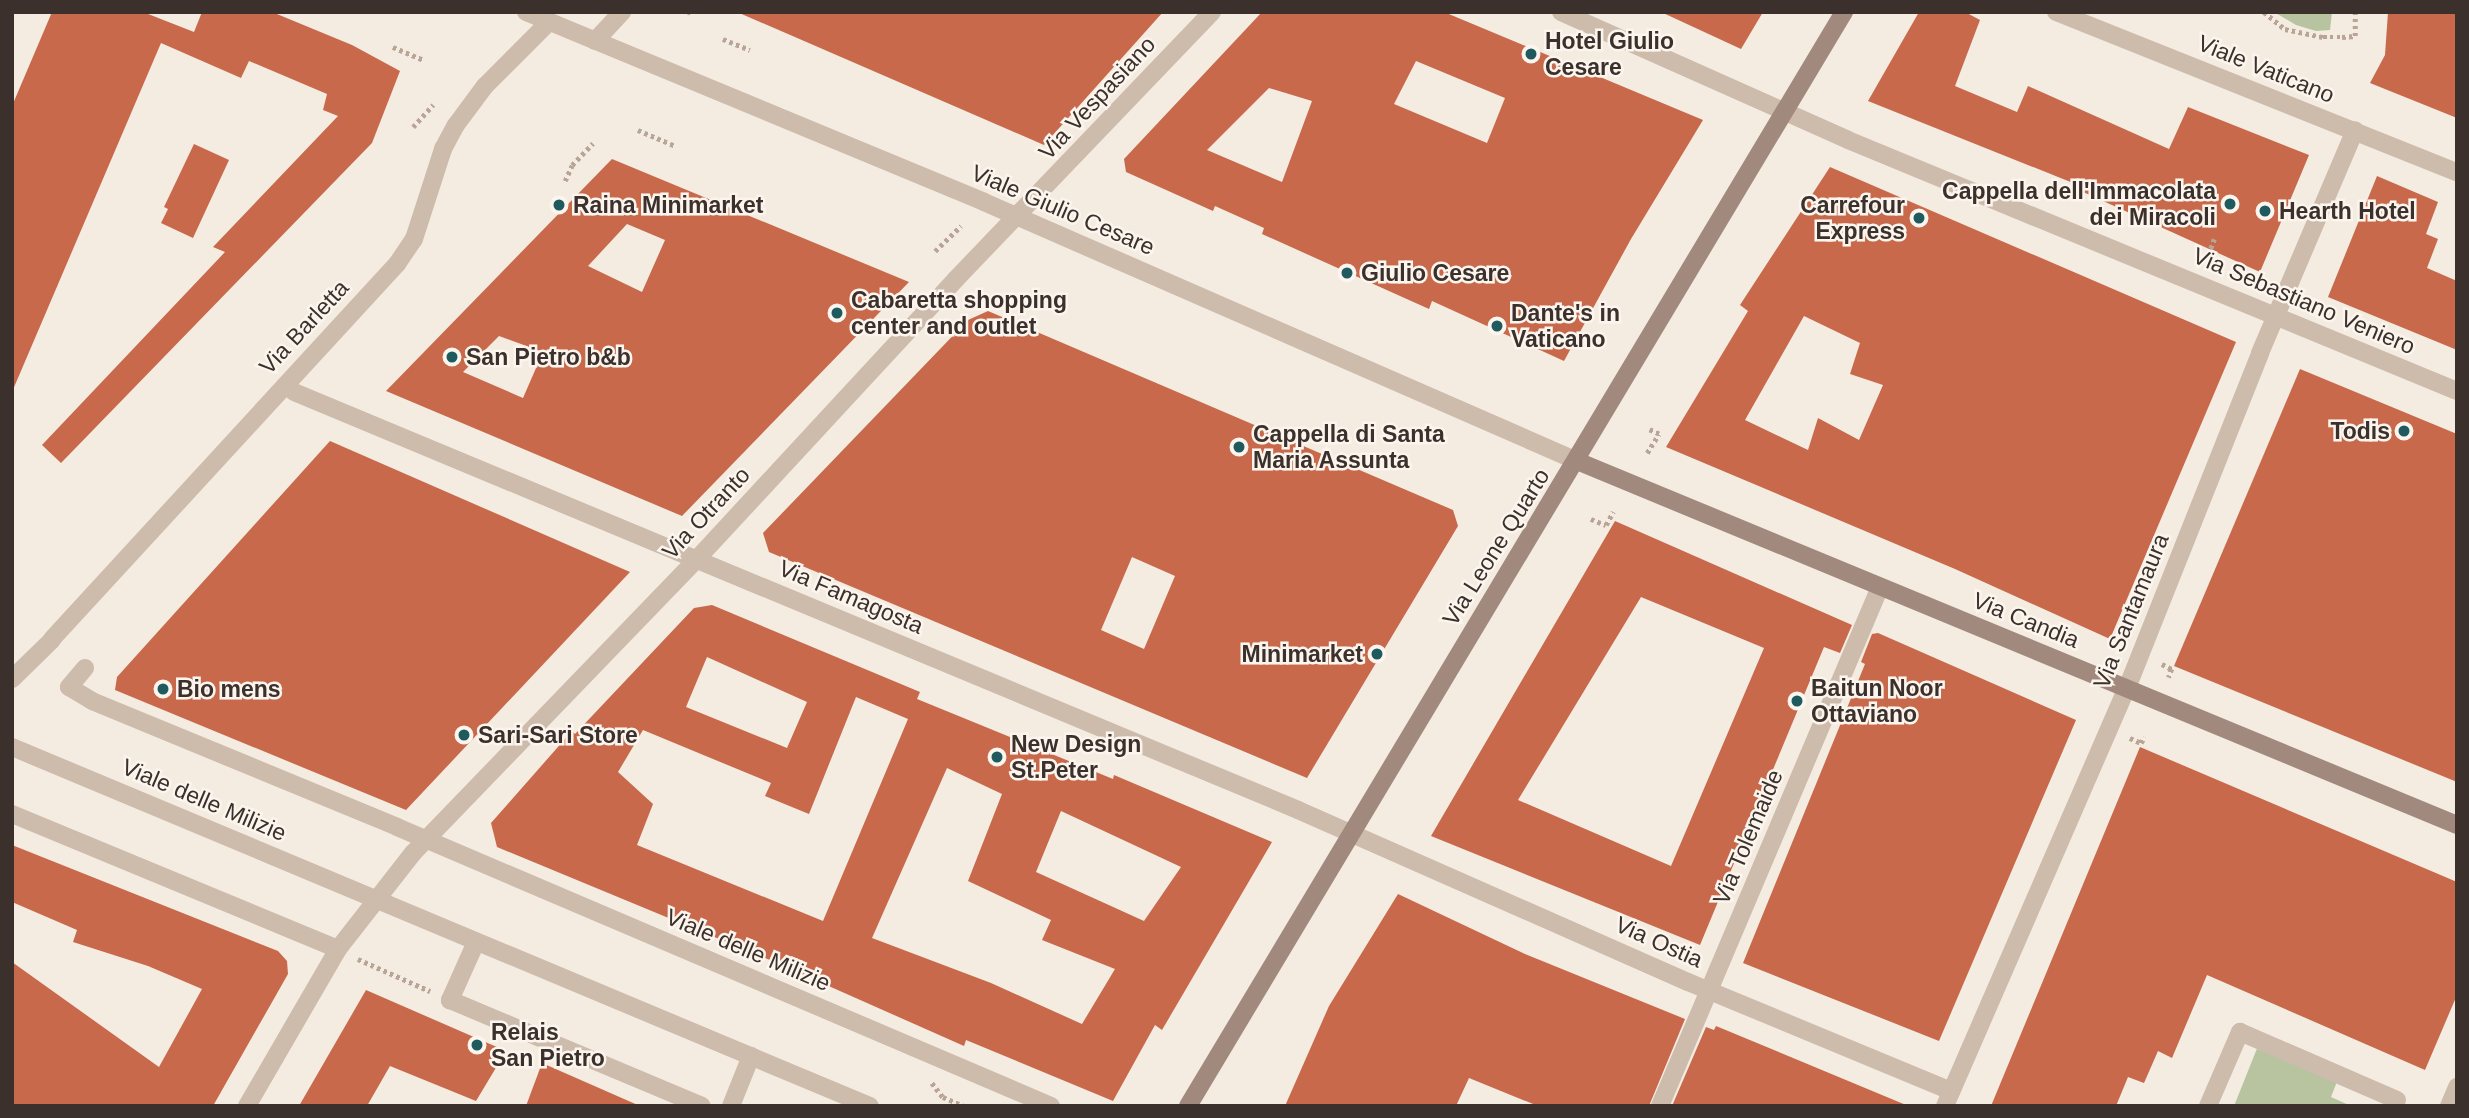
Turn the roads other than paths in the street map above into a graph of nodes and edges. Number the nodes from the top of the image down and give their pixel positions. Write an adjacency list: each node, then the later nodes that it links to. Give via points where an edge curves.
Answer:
1 (526, 12): 7 (street, Viale Giulio Cesare)
2 (622, 12): 8 (street)
3 (1212, 12): 12 (street, Via Vespasiano)
4 (1561, 12): 9 (street, Via Sebastiano Veniero)
5 (1844, 12): 9 (main road, Via Leone Quarto)
6 (2056, 12): 10 (street, Viale Vaticano)
7 (549, 22): 8 (street, Viale Giulio Cesare); 21 (street, Via Barletta, via 499,71 456,125 443,149 414,239 397,264)
8 (595, 41): 12 (street, Viale Giulio Cesare)
9 (1783, 111): 13 (street, Via Sebastiano Veniero); 17 (main road, Via Leone Quarto)
10 (2355, 130): 11 (street, Viale Vaticano); 13 (street, Via Santamaura)
11 (2457, 172)
12 (1018, 217): 17 (street, Viale Giulio Cesare); 18 (street, Via Otranto)
13 (2276, 315): 14 (street, Via Sebastiano Veniero); 22 (street, Via Santamaura)
14 (2457, 391)
15 (294, 392): 16 (street, Via Barletta)
16 (332, 407): 18 (street, Via Famagosta)
17 (1577, 461): 19 (main road, Via Candia); 26 (main road, Via Leone Quarto)
18 (696, 560): 26 (street, Via Famagosta); 27 (street, Via Otranto)
19 (1880, 587): 22 (main road, Via Candia); 31 (street, Via Tolemaide)
20 (85, 668): 27 (street, Viale delle Milizie, via 69,687 92,701)
21 (12, 679)
22 (2127, 688): 25 (main road, Via Candia); 34 (street, Via Santamaura)
23 (12, 747): 28 (street, Viale delle Milizie)
24 (12, 814): 30 (street)
25 (2457, 825)
26 (1350, 833): 31 (street, Via Ostia); 41 (main road, Via Leone Quarto)
27 (426, 840): 28 (street); 40 (street, Viale delle Milizie)
28 (376, 900): 29 (street, Viale delle Milizie); 30 (street)
29 (476, 942): 32 (street, Viale delle Milizie); 37 (street, via 450,1000)
30 (338, 949): 36 (street)
31 (1710, 990): 34 (street, Via Ostia); 42 (street, Via Tolemaide)
32 (751, 1056): 38 (street); 39 (street, Viale delle Milizie)
33 (2457, 1087): 44 (street)
34 (1948, 1098)
35 (2397, 1100): 43 (street, via 2240,1032)
36 (247, 1106)
37 (702, 1106)
38 (731, 1106)
39 (870, 1106)
40 (1051, 1106)
41 (1188, 1106)
42 (1660, 1106)
43 (2208, 1106)
44 (2449, 1106)

